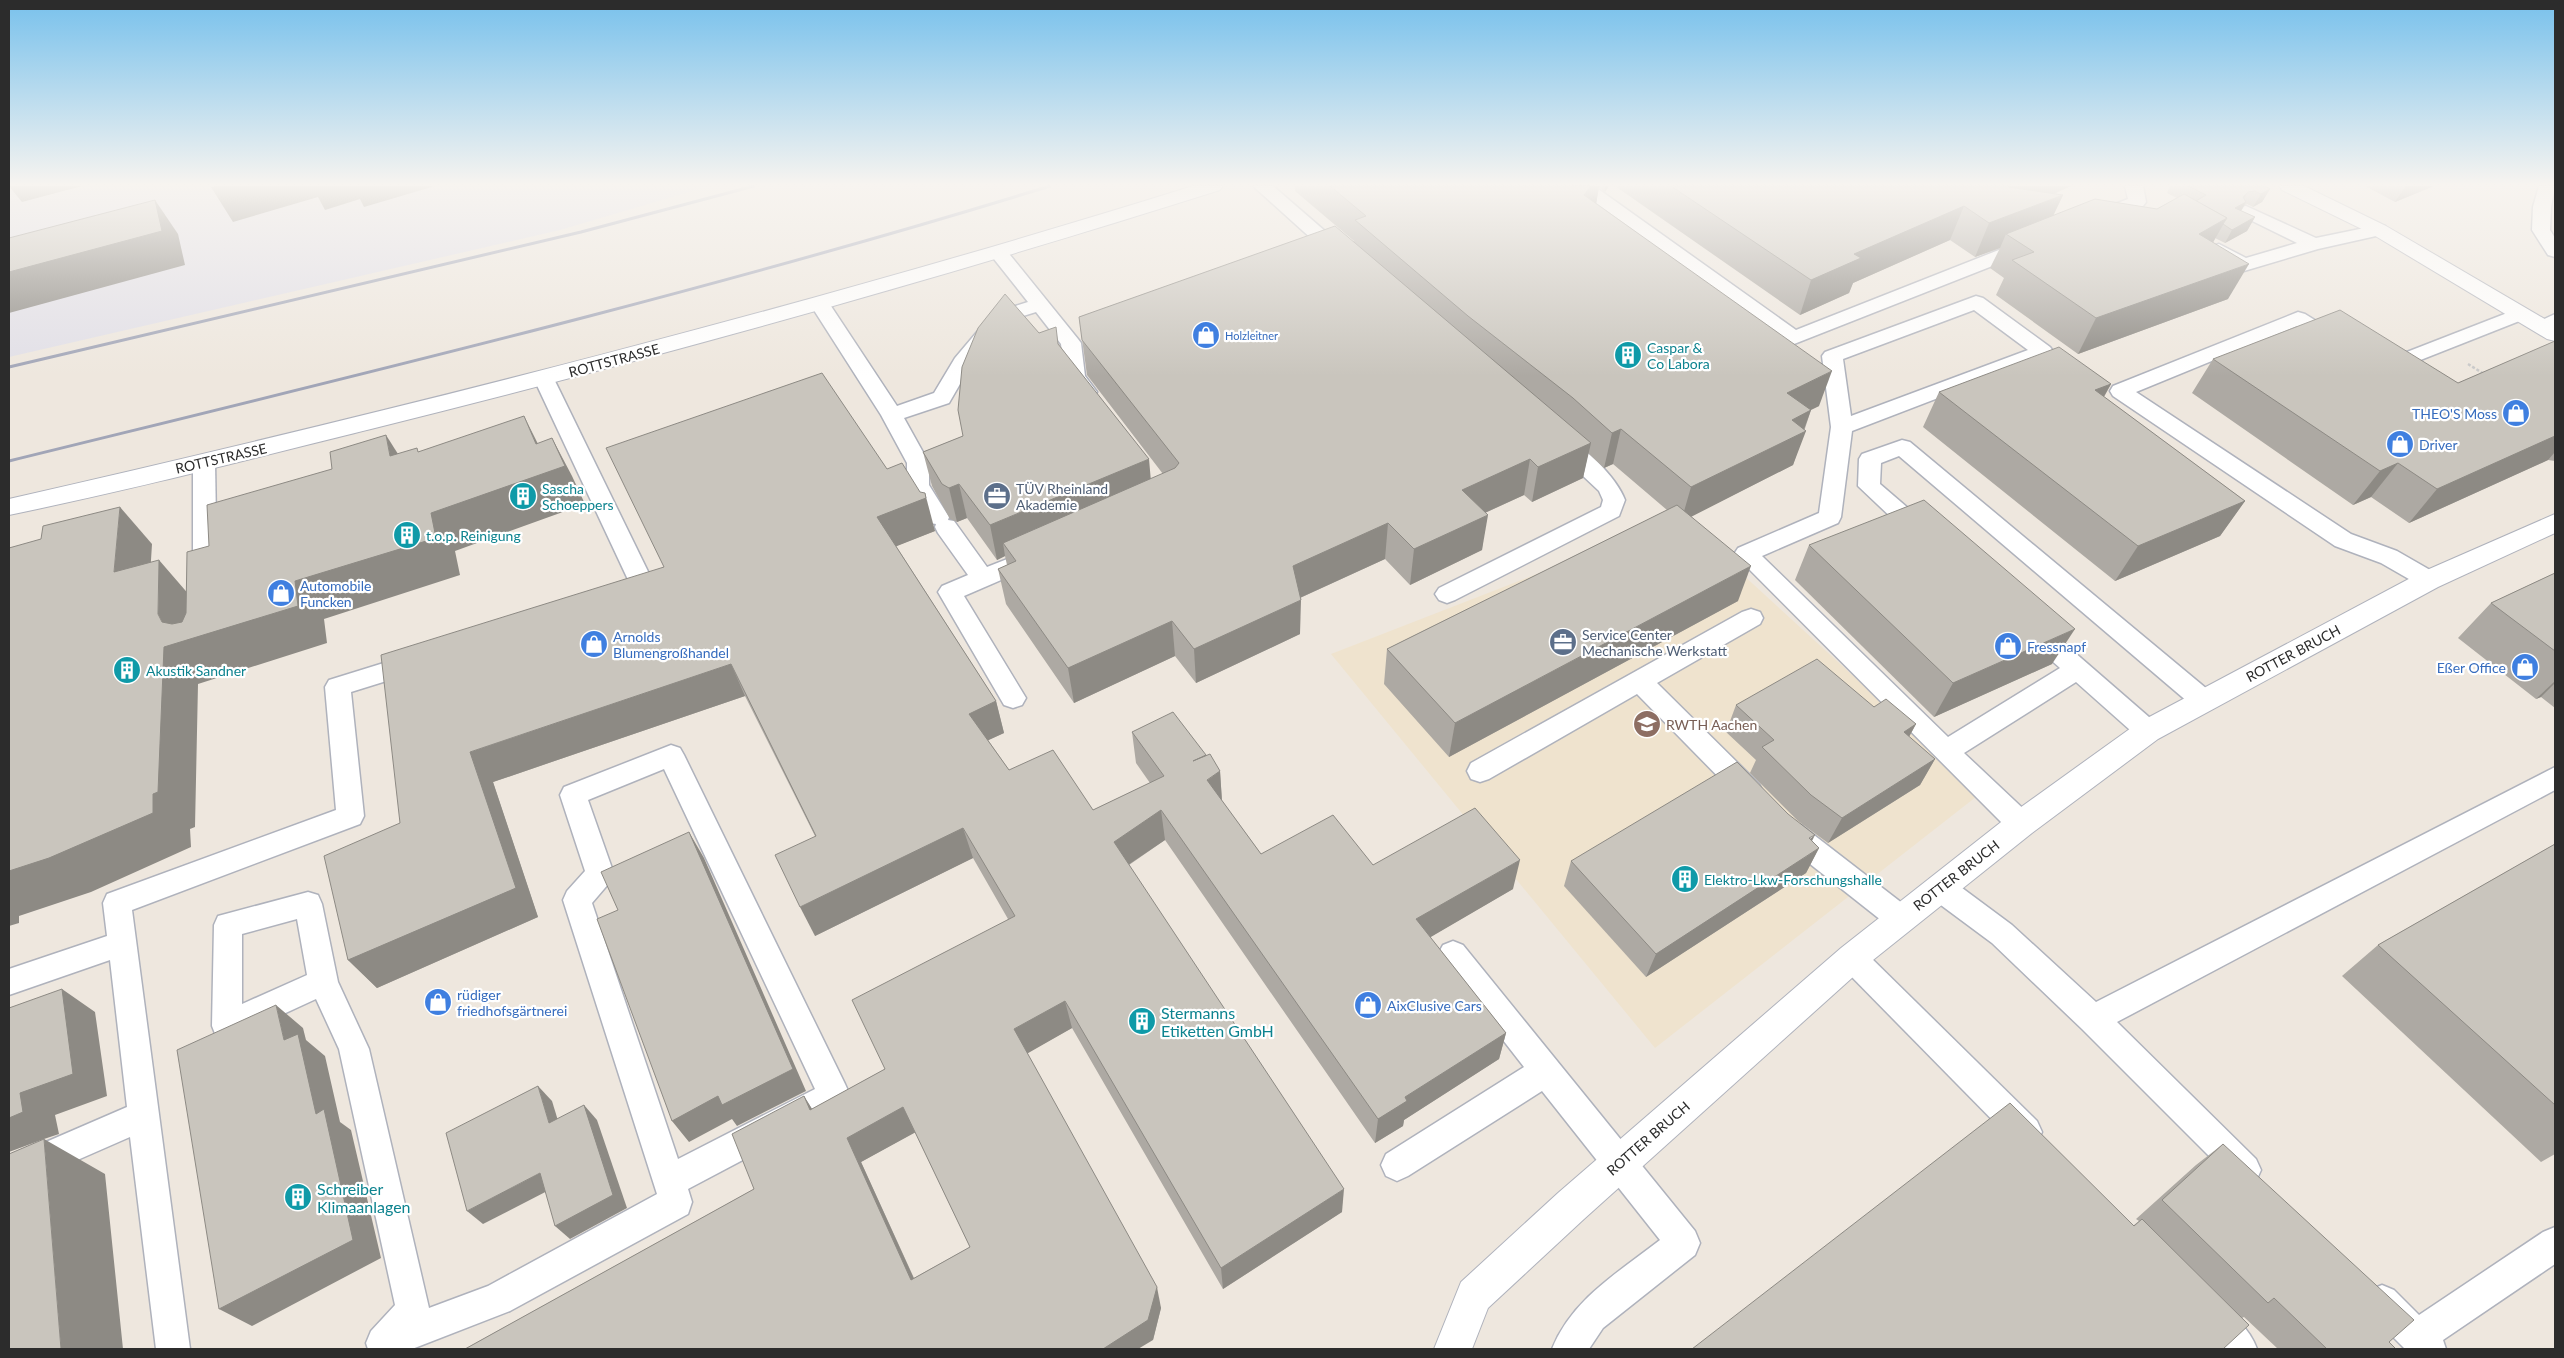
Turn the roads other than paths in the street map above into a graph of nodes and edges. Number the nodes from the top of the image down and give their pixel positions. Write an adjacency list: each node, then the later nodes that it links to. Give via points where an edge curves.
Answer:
1 (1014, 249): 8 (street, ROTTSTRASSE)
2 (1334, 249): 9 (lane)
3 (1670, 249): 4 (lane, via 1794,338)
4 (2016, 249)
5 (2217, 249): 6 (lane, via 2244,265)
6 (2296, 249)
7 (2412, 249): 12 (street)
8 (999, 254): 10 (street, ROTTSTRASSE); 11 (lane)
9 (1357, 270)
10 (820, 304): 14 (street, ROTTSTRASSE); 16 (lane)
11 (1039, 305): 15 (lane, via 1071,344 1075,377); 16 (lane, via 1000,316 962,362 942,398)
12 (2520, 314): 13 (street); 25 (lane, via 2378,370 2298,318 2120,390 2343,540 2389,557)
13 (2551, 327)
14 (544, 379): 19 (street, ROTTSTRASSE); 28 (lane, via 645,590)
15 (1098, 407)
16 (892, 415): 24 (lane, via 918,463 918,485)
17 (1842, 426): 17 (lane, via 1870,416 2043,351 1976,302 1958,308 1832,356); 37 (lane, via 1830,517 1746,554)
18 (1543, 429): 26 (lane, via 1610,490 1614,500 1610,512)
19 (204, 462): 20 (street, ROTTSTRASSE); 27 (lane)
20 (9, 507)
21 (2555, 523): 25 (street, ROTTER BRUCH)
22 (1936, 545): 35 (lane, via 1869,486 1870,460 1902,447)
23 (1045, 551): 24 (lane)
24 (983, 578): 34 (lane, via 950,592)
25 (2429, 580): 35 (street, ROTTER BRUCH)
26 (1447, 594)
27 (205, 601)
28 (608, 602)
29 (2018, 617): 32 (lane)
30 (1751, 618): 33 (lane)
31 (440, 654): 43 (lane, via 338,687 350,816 117,903)
32 (2077, 669): 36 (lane); 37 (lane)
33 (1640, 682): 38 (lane); 42 (lane, via 1787,830)
34 (1013, 698)
35 (2204, 701): 36 (street, ROTTER BRUCH)
36 (2148, 731): 40 (street, ROTTER BRUCH)
37 (1946, 751): 40 (lane)
38 (1480, 771)
39 (2555, 778): 48 (lane)
40 (2021, 824): 41 (street, ROTTER BRUCH)
41 (1940, 888): 42 (street, ROTTER BRUCH); 48 (lane, via 2002,934)
42 (1901, 919): 45 (street, ROTTER BRUCH)
43 (123, 943): 46 (lane); 50 (lane)
44 (1453, 954): 49 (lane)
45 (1852, 958): 51 (lane); 52 (street, ROTTER BRUCH)
46 (9, 982)
47 (323, 982): 47 (lane, via 308,904 228,925 226,1026); 61 (lane, via 354,1049 413,1311)
48 (2093, 1019): 56 (lane)
49 (1546, 1071): 52 (lane); 53 (lane)
50 (144, 1115): 54 (lane); 62 (lane)
51 (2044, 1151)
52 (1620, 1162): 63 (street, ROTTER BRUCH, via 1474,1295); 64 (lane, via 1684,1243 1591,1316)
53 (1397, 1164)
54 (9, 1174)
55 (670, 1181): 55 (lane, via 577,900 600,874 573,794 671,755 834,1095); 61 (lane, via 676,1202 498,1299)
56 (2262, 1186)
57 (2555, 1244): 60 (lane)
58 (2361, 1282): 60 (lane)
59 (2191, 1300): 65 (lane)
60 (2423, 1343)
61 (380, 1346)
62 (173, 1349)
63 (1453, 1349)
64 (1569, 1349)
65 (2240, 1349)

